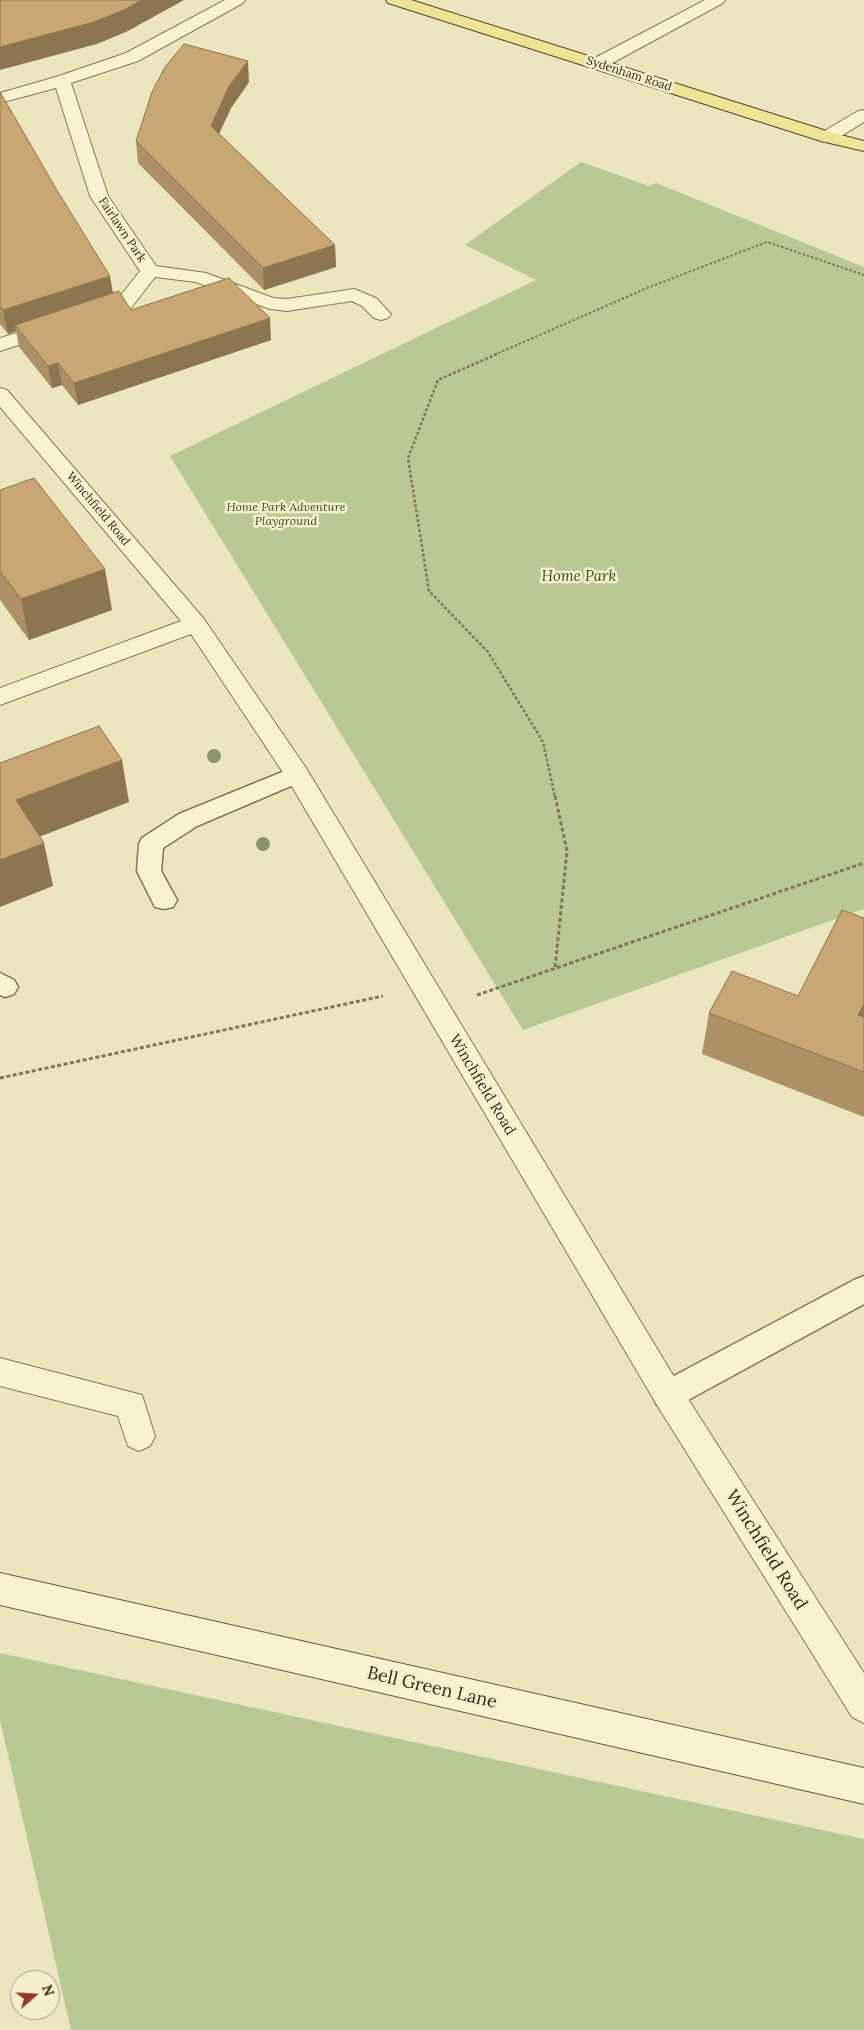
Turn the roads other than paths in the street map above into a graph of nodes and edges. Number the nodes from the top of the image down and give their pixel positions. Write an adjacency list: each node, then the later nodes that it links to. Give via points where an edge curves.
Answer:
1 (237, 0): 5 (street, via 132,57)
2 (394, 0): 4 (main road, Sydenham Road)
3 (717, 0): 4 (street)
4 (597, 64): 8 (main road, Sydenham Road)
5 (62, 81): 6 (street); 10 (street, Fairlawn Park, via 99,196)
6 (0, 98)
7 (864, 115): 8 (street)
8 (828, 137): 9 (main road, Sydenham Road)
9 (864, 146)
10 (150, 271): 11 (street, via 199,277 270,303 287,305 354,295 370,302); 12 (street, Fairlawn Park, via 124,304)
11 (381, 314)
12 (0, 345)
13 (0, 394): 14 (street, Winchfield Road)
14 (196, 624): 15 (street); 16 (street, Winchfield Road)
15 (0, 697)
16 (297, 774): 17 (lane, via 188,820 151,844 149,870); 20 (street, Winchfield Road)
17 (164, 900)
18 (864, 1289): 20 (lane)
19 (0, 1372): 21 (street, via 131,1405)
20 (668, 1395): 23 (street, Winchfield Road)
21 (139, 1436)
22 (0, 1589): 24 (street, Bell Green Lane)
23 (864, 1705)
24 (864, 1786)

